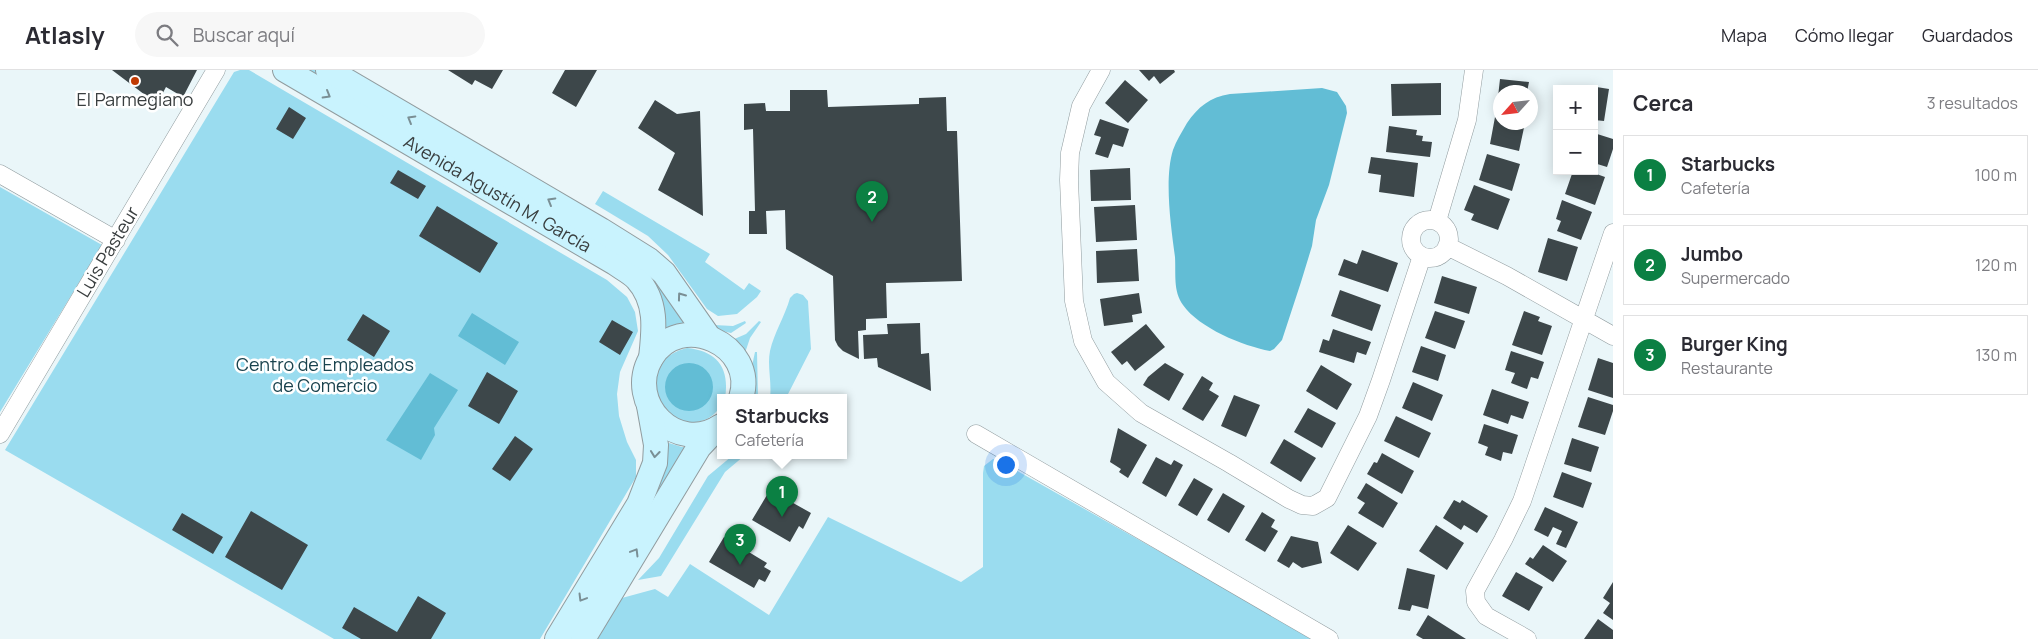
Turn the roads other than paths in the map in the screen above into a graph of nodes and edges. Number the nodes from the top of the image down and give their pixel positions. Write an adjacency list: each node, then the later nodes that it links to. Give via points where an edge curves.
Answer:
1 (216, 70): 9 (street, Luis Pasteur)
2 (285, 70): 15 (main road, Avenida Agustín M. García, one-way to 15, via 615,263 637,279 653,310)
3 (328, 70): 13 (main road, Avenida Agustín M. García, one-way to 3, via 664,273 649,260)
4 (1101, 70): 11 (street, via 1081,106 1070,153 1074,301 1083,341 1106,382 1141,413 1289,499 1313,506 1327,498 1368,416)
5 (1474, 70): 7 (street, via 1467,120)
6 (0, 174): 9 (street)
7 (1436, 221): 10 (street, via 1448,234); 11 (street, via 1424,221 1414,229 1411,241)
8 (1613, 233): 12 (street)
9 (116, 240): 20 (street, Luis Pasteur)
10 (1447, 246): 11 (street, via 1439,255); 12 (street)
11 (1422, 256)
12 (1583, 319): 14 (street); 25 (street, via 1522,501 1475,591 1476,602 1486,616)
13 (708, 336): 15 (main road, via 679,337 658,349); 16 (main road, via 731,352 739,365 743,380)
14 (1613, 336)
15 (651, 358): 17 (main road, Avenida Agustín M. García, via 644,390)
16 (741, 394)
17 (649, 406): 18 (main road, via 670,429 685,434 700,434); 22 (main road, one-way to 22, via 656,445 654,463 639,504)
18 (717, 428)
19 (717, 429): 23 (main road, one-way to 19, via 699,446)
20 (0, 434)
21 (976, 434): 24 (street)
22 (557, 639)
23 (583, 639)
24 (1329, 639)
25 (1527, 639)

